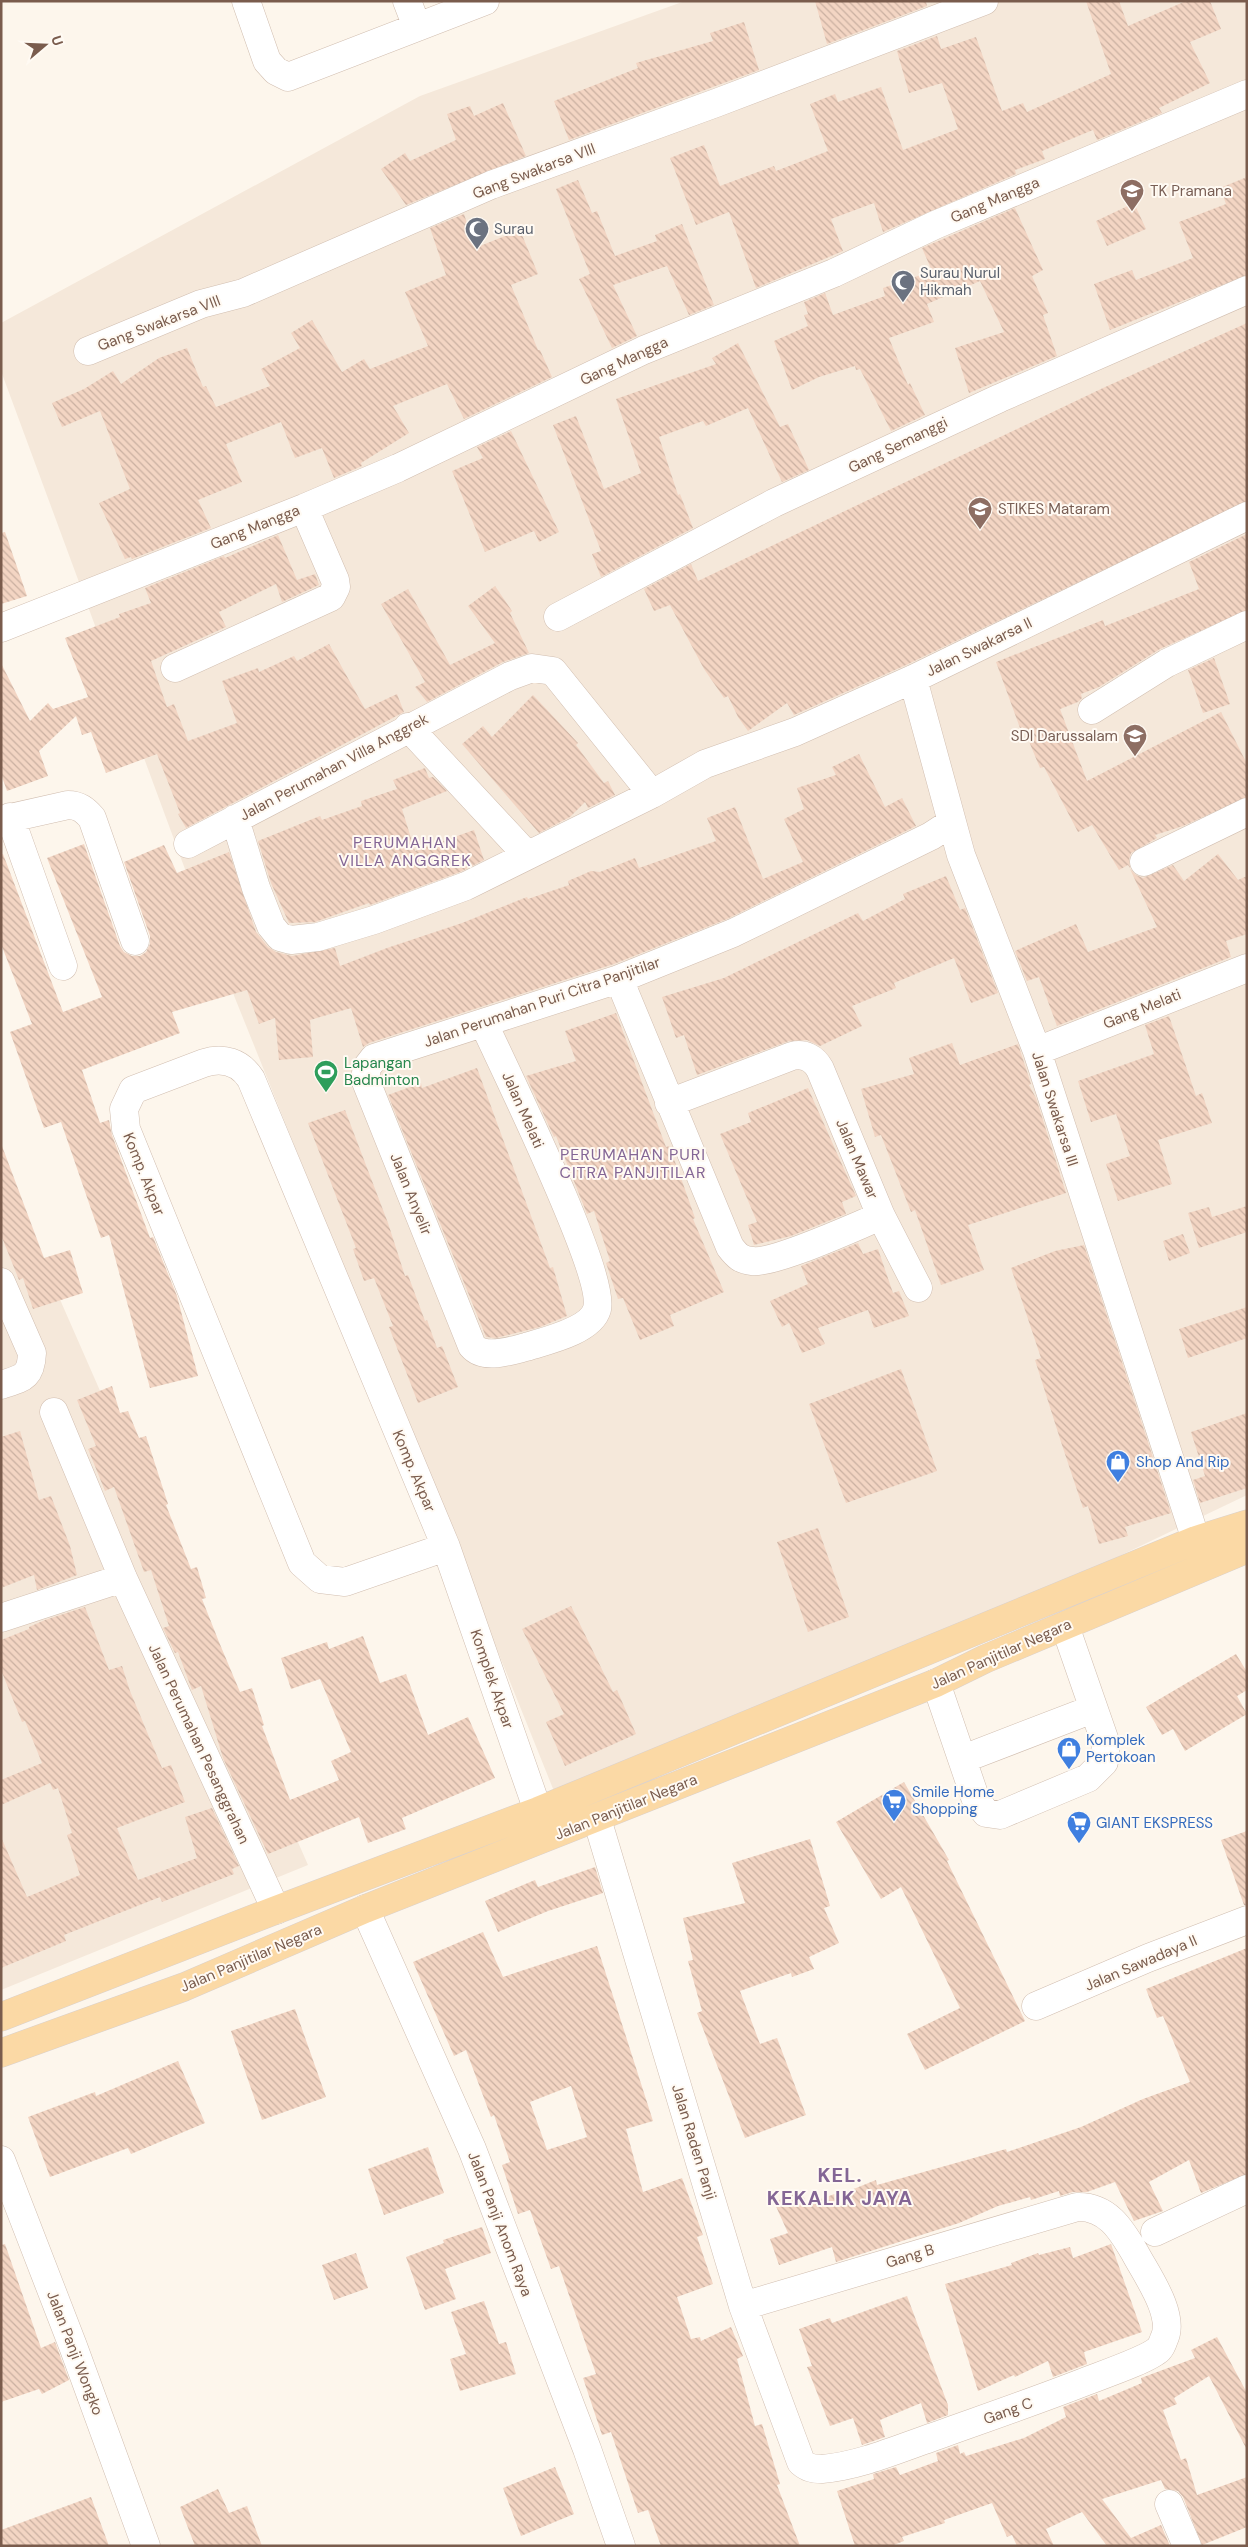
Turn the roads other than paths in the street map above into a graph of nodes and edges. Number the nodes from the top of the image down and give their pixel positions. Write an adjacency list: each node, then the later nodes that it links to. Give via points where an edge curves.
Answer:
1 (246, 1): 5 (street, via 267,61 288,77)
2 (407, 1): 5 (street)
3 (485, 1): 5 (street)
4 (984, 1): 8 (street, Gang Swakarsa VIII, via 491,185 243,293 201,304)
5 (416, 27)
6 (1247, 94): 9 (street, Gang Mangga, via 936,225 834,273 644,350 398,468)
7 (1247, 290): 11 (street, Gang Semanggi, via 1000,398 774,503)
8 (88, 350)
9 (304, 508): 13 (street, Gang Mangga); 14 (street, via 335,580 336,587 331,597)
10 (1247, 516): 15 (street, Jalan Swakarsa II)
11 (558, 616)
12 (1247, 625): 16 (street, via 1167,664)
13 (1, 628)
14 (175, 668)
15 (913, 679): 18 (street, Jalan Swakarsa II, via 796,732); 23 (street, Jalan Swakarsa III)
16 (1092, 710)
17 (408, 727): 19 (street, Jalan Perumahan Villa Anggrek, via 510,676 532,668 545,668 553,671); 22 (street, Jalan Perumahan Villa Anggrek); 25 (street)
18 (706, 764): 19 (street, Jalan Perumahan Villa Anggrek)
19 (652, 794): 25 (street, Jalan Perumahan Villa Anggrek)
20 (1247, 812): 26 (street)
21 (6, 819): 27 (street, via 68,805 87,811); 28 (street)
22 (235, 819): 24 (street); 25 (street, Jalan Perumahan Villa Anggrek, via 271,926 280,938 291,940 318,937 374,920 466,886)
23 (951, 824): 30 (street, Jalan Perumahan Puri Citra Panjitilar, via 733,933); 32 (street, Jalan Swakarsa III)
24 (188, 844)
25 (527, 855)
26 (1144, 862)
27 (136, 941)
28 (63, 966)
29 (1247, 968): 32 (street, Gang Melati)
30 (619, 979): 31 (street, Jalan Perumahan Puri Citra Panjitilar); 34 (street, Jalan Mawar)
31 (484, 1024): 33 (street, Jalan Perumahan Puri Citra Panjitilar); 38 (street, Jalan Melati, via 574,1223 596,1294 597,1309 590,1322 565,1335 486,1354 477,1352)
32 (1037, 1051): 42 (street, Jalan Swakarsa III)
33 (374, 1058): 38 (street, Jalan Anyelir, via 367,1067 365,1079)
34 (669, 1102): 35 (street, Jalan Mawar, via 730,1247 738,1258 754,1262 790,1252); 35 (street, Jalan Mawar, via 792,1056 810,1058 820,1069)
35 (881, 1216): 37 (street)
36 (1, 1282): 39 (street, via 32,1353 31,1366 22,1378)
37 (918, 1288)
38 (466, 1331)
39 (1, 1385)
40 (54, 1412): 45 (street, Jalan Perumahan Pesanggrahan)
41 (1247, 1524): 42 (main road)
42 (1196, 1540): 50 (main road)
43 (446, 1547): 43 (street, Komp. Akpar, via 248,1075 234,1063 210,1061 133,1090 124,1109 126,1129 302,1563 320,1579 339,1583); 53 (street, Komplek Akpar)
44 (1247, 1549): 47 (main road, Jalan Panjitilar Negara)
45 (123, 1578): 46 (street); 56 (street, Jalan Perumahan Pesanggrahan)
46 (1, 1618)
47 (1065, 1626): 48 (main road, Jalan Panjitilar Negara); 49 (street)
48 (936, 1683): 51 (main road, Jalan Panjitilar Negara); 52 (street)
49 (1093, 1709): 52 (street); 52 (street, via 1106,1744 1104,1762 1098,1770 1088,1778 1000,1815 986,1814 982,1810)
50 (774, 1715): 51 (main road); 53 (main road)
51 (786, 1742): 54 (main road, Jalan Panjitilar Negara)
52 (962, 1759)
53 (538, 1811): 56 (main road)
54 (597, 1819): 55 (main road, Jalan Panjitilar Negara); 65 (street, Jalan Raden Panji)
55 (365, 1909): 60 (main road, Jalan Panjitilar Negara, via 184,1987); 69 (street, Jalan Panji Anom Raya, via 472,2149)
56 (276, 1910): 59 (main road)
57 (1247, 1920): 58 (street, Jalan Sawadaya II)
58 (1036, 2006)
59 (1, 2017)
60 (1, 2053)
61 (1, 2160): 68 (street, Jalan Panji Wongko)
62 (1247, 2189): 64 (street)
63 (1077, 2206): 65 (street, Gang B); 66 (street, Gang C, via 1098,2209 1106,2214 1128,2242 1159,2298 1168,2324 1166,2337 1159,2349 1019,2407 889,2452 822,2468 807,2467)
64 (1156, 2232)
65 (743, 2306): 66 (street, Jalan Raden Panji)
66 (801, 2462)
67 (1169, 2504): 70 (street)
68 (146, 2546)
69 (621, 2546)
70 (1187, 2546)

